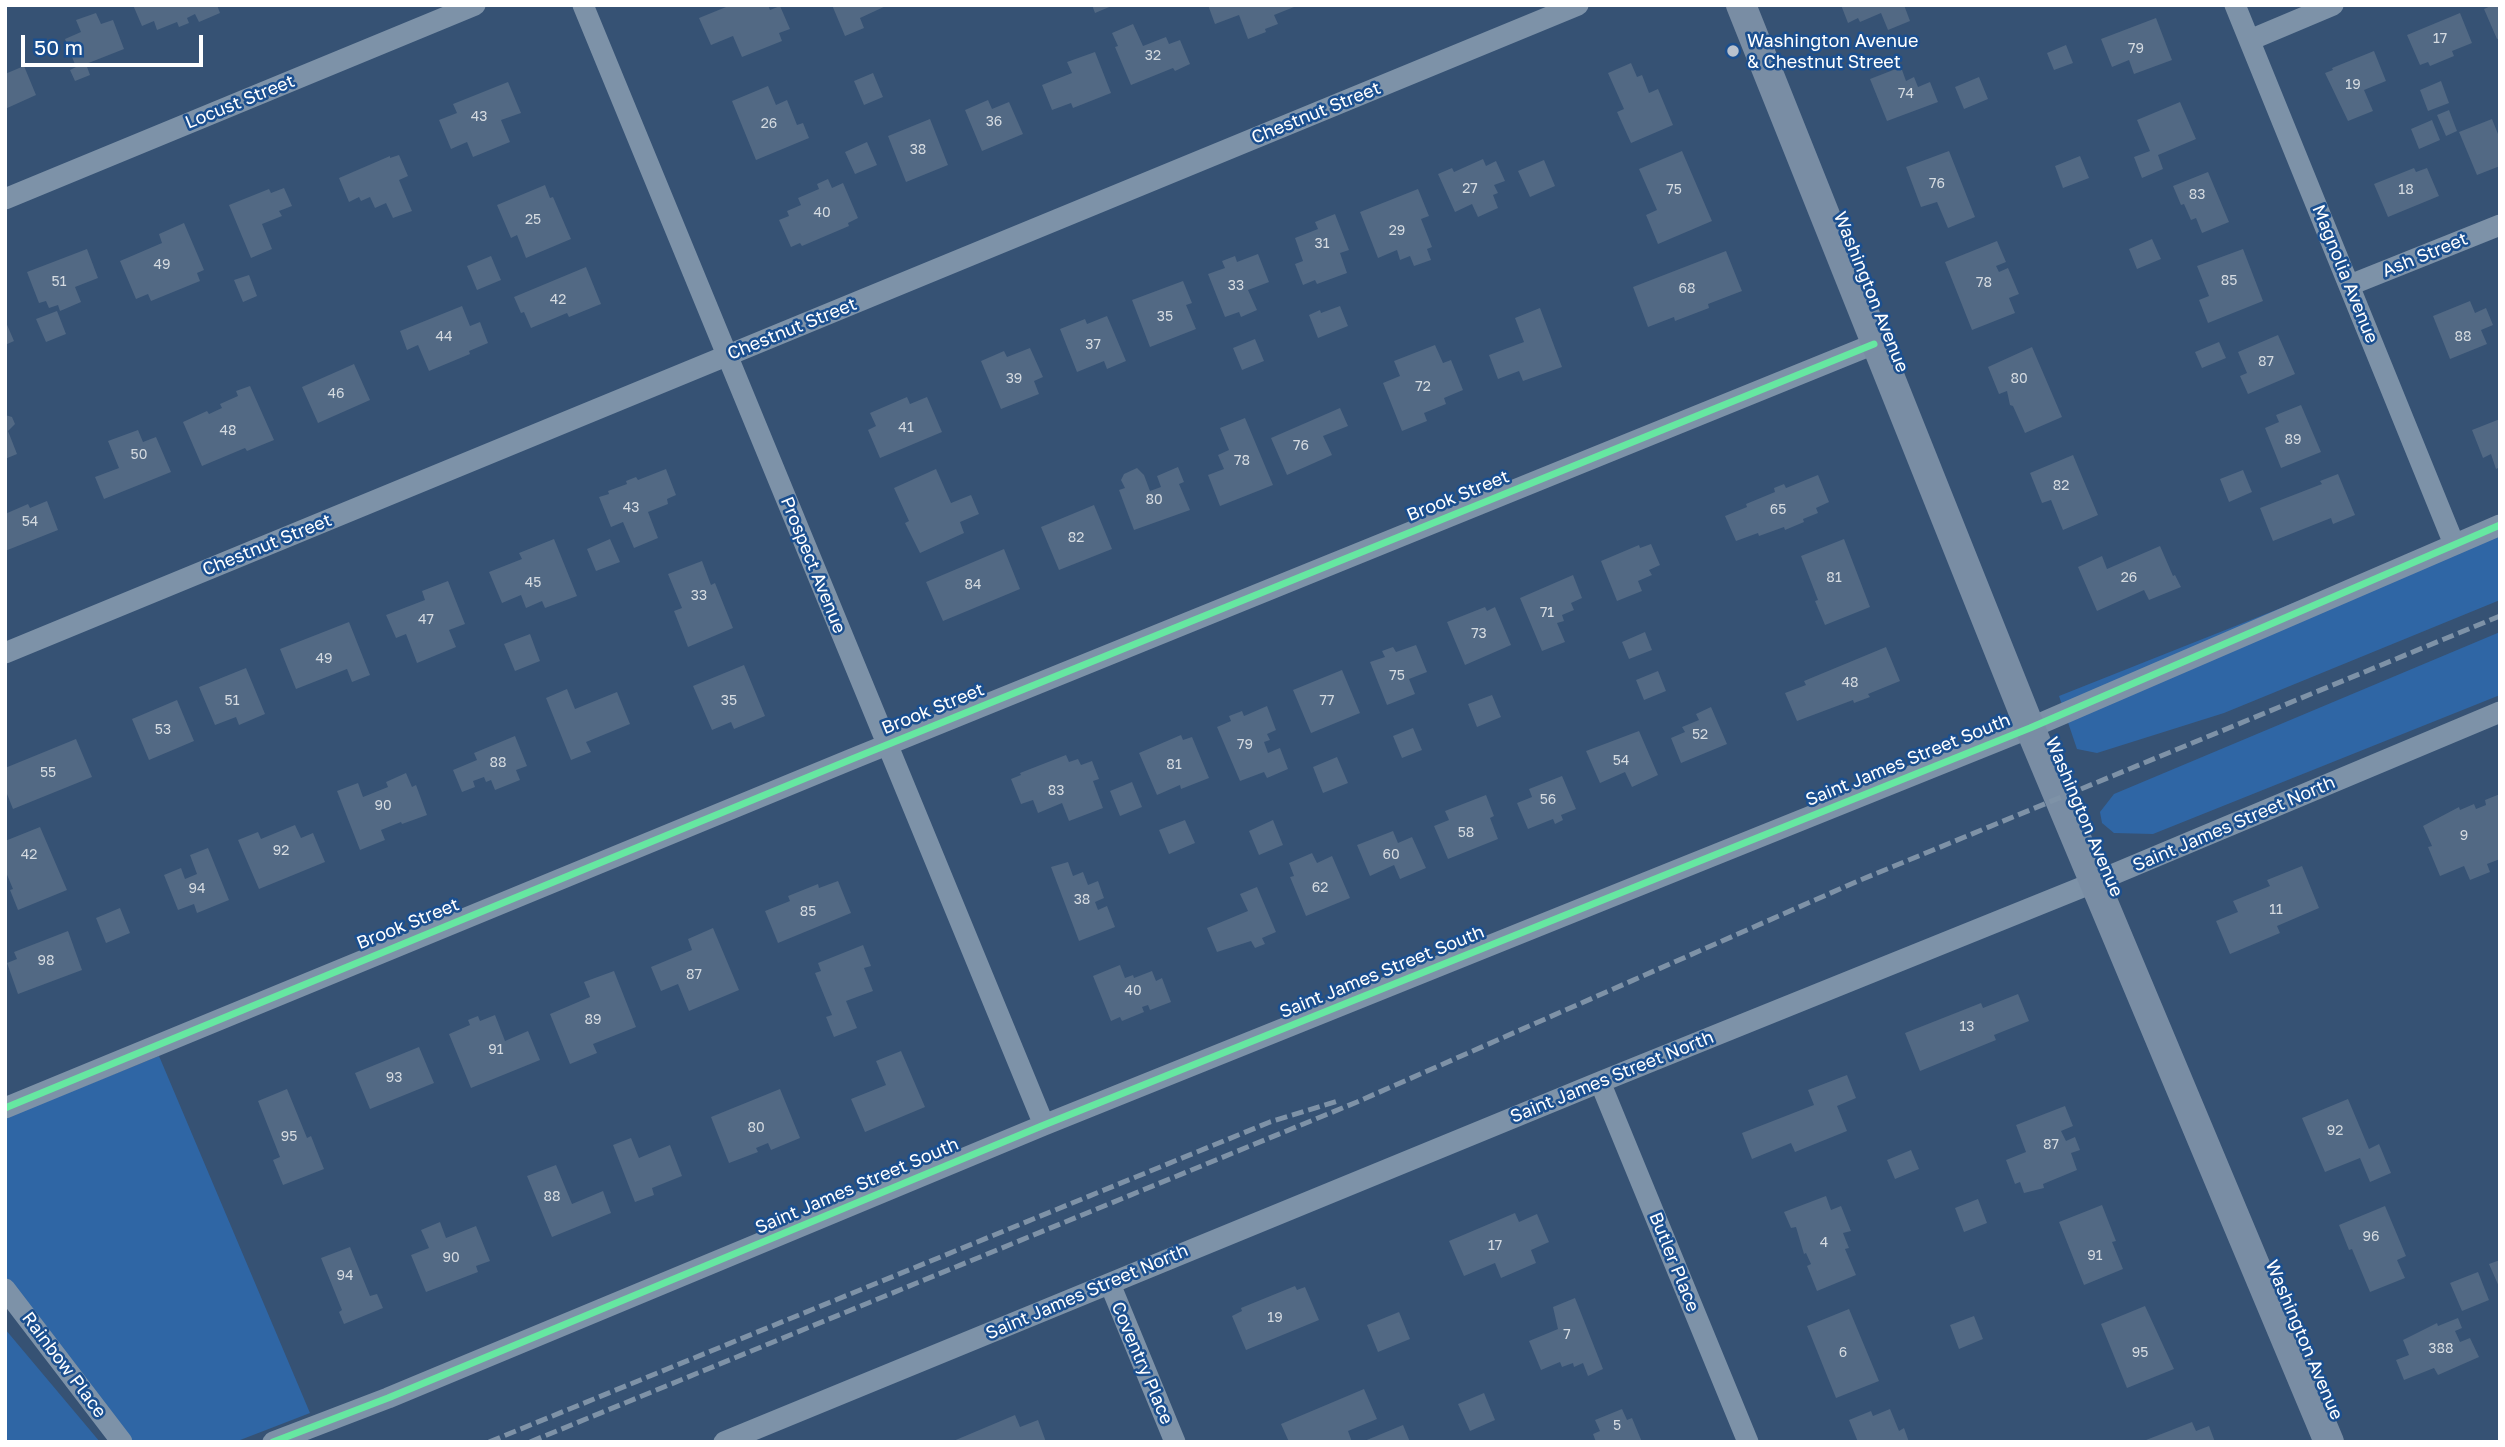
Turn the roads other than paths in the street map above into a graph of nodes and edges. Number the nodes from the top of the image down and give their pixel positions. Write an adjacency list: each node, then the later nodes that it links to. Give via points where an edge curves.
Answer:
1 (475, 5): 8 (street, Locust Street)
2 (583, 5): 12 (street, Prospect Avenue)
3 (1578, 5): 12 (street, Chestnut Street)
4 (1741, 5): 11 (main road, Washington Avenue)
5 (2235, 5): 7 (street, Magnolia Avenue)
6 (2333, 5): 7 (street)
7 (2250, 40): 10 (street, Magnolia Avenue)
8 (5, 199)
9 (2500, 225): 10 (street, Ash Street)
10 (2350, 285): 14 (street, Magnolia Avenue)
11 (1874, 344): 17 (main road, Washington Avenue); 18 (street, Brook Street)
12 (727, 356): 15 (street, Chestnut Street); 18 (street, Prospect Avenue)
13 (2500, 525): 14 (street, Saint James Street South)
14 (2454, 544): 17 (street, Saint James Street South)
15 (5, 653)
16 (2500, 712): 19 (street, Saint James Street North)
17 (2030, 728): 19 (main road, Washington Avenue); 22 (street, Saint James Street South)
18 (887, 744): 21 (street, Brook Street); 22 (street, Prospect Avenue)
19 (2095, 882): 20 (street, Saint James Street North); 30 (main road, Washington Avenue)
20 (1600, 1082): 23 (street, Saint James Street North); 29 (street, Butler Place)
21 (5, 1108)
22 (1044, 1125): 26 (street, Saint James Street South)
23 (1110, 1284): 27 (street, Saint James Street North); 28 (street, Coventry Place)
24 (5, 1289): 25 (street, Rainbow Place)
25 (122, 1442)
26 (273, 1442)
27 (724, 1442)
28 (1175, 1442)
29 (1748, 1442)
30 (2329, 1442)

